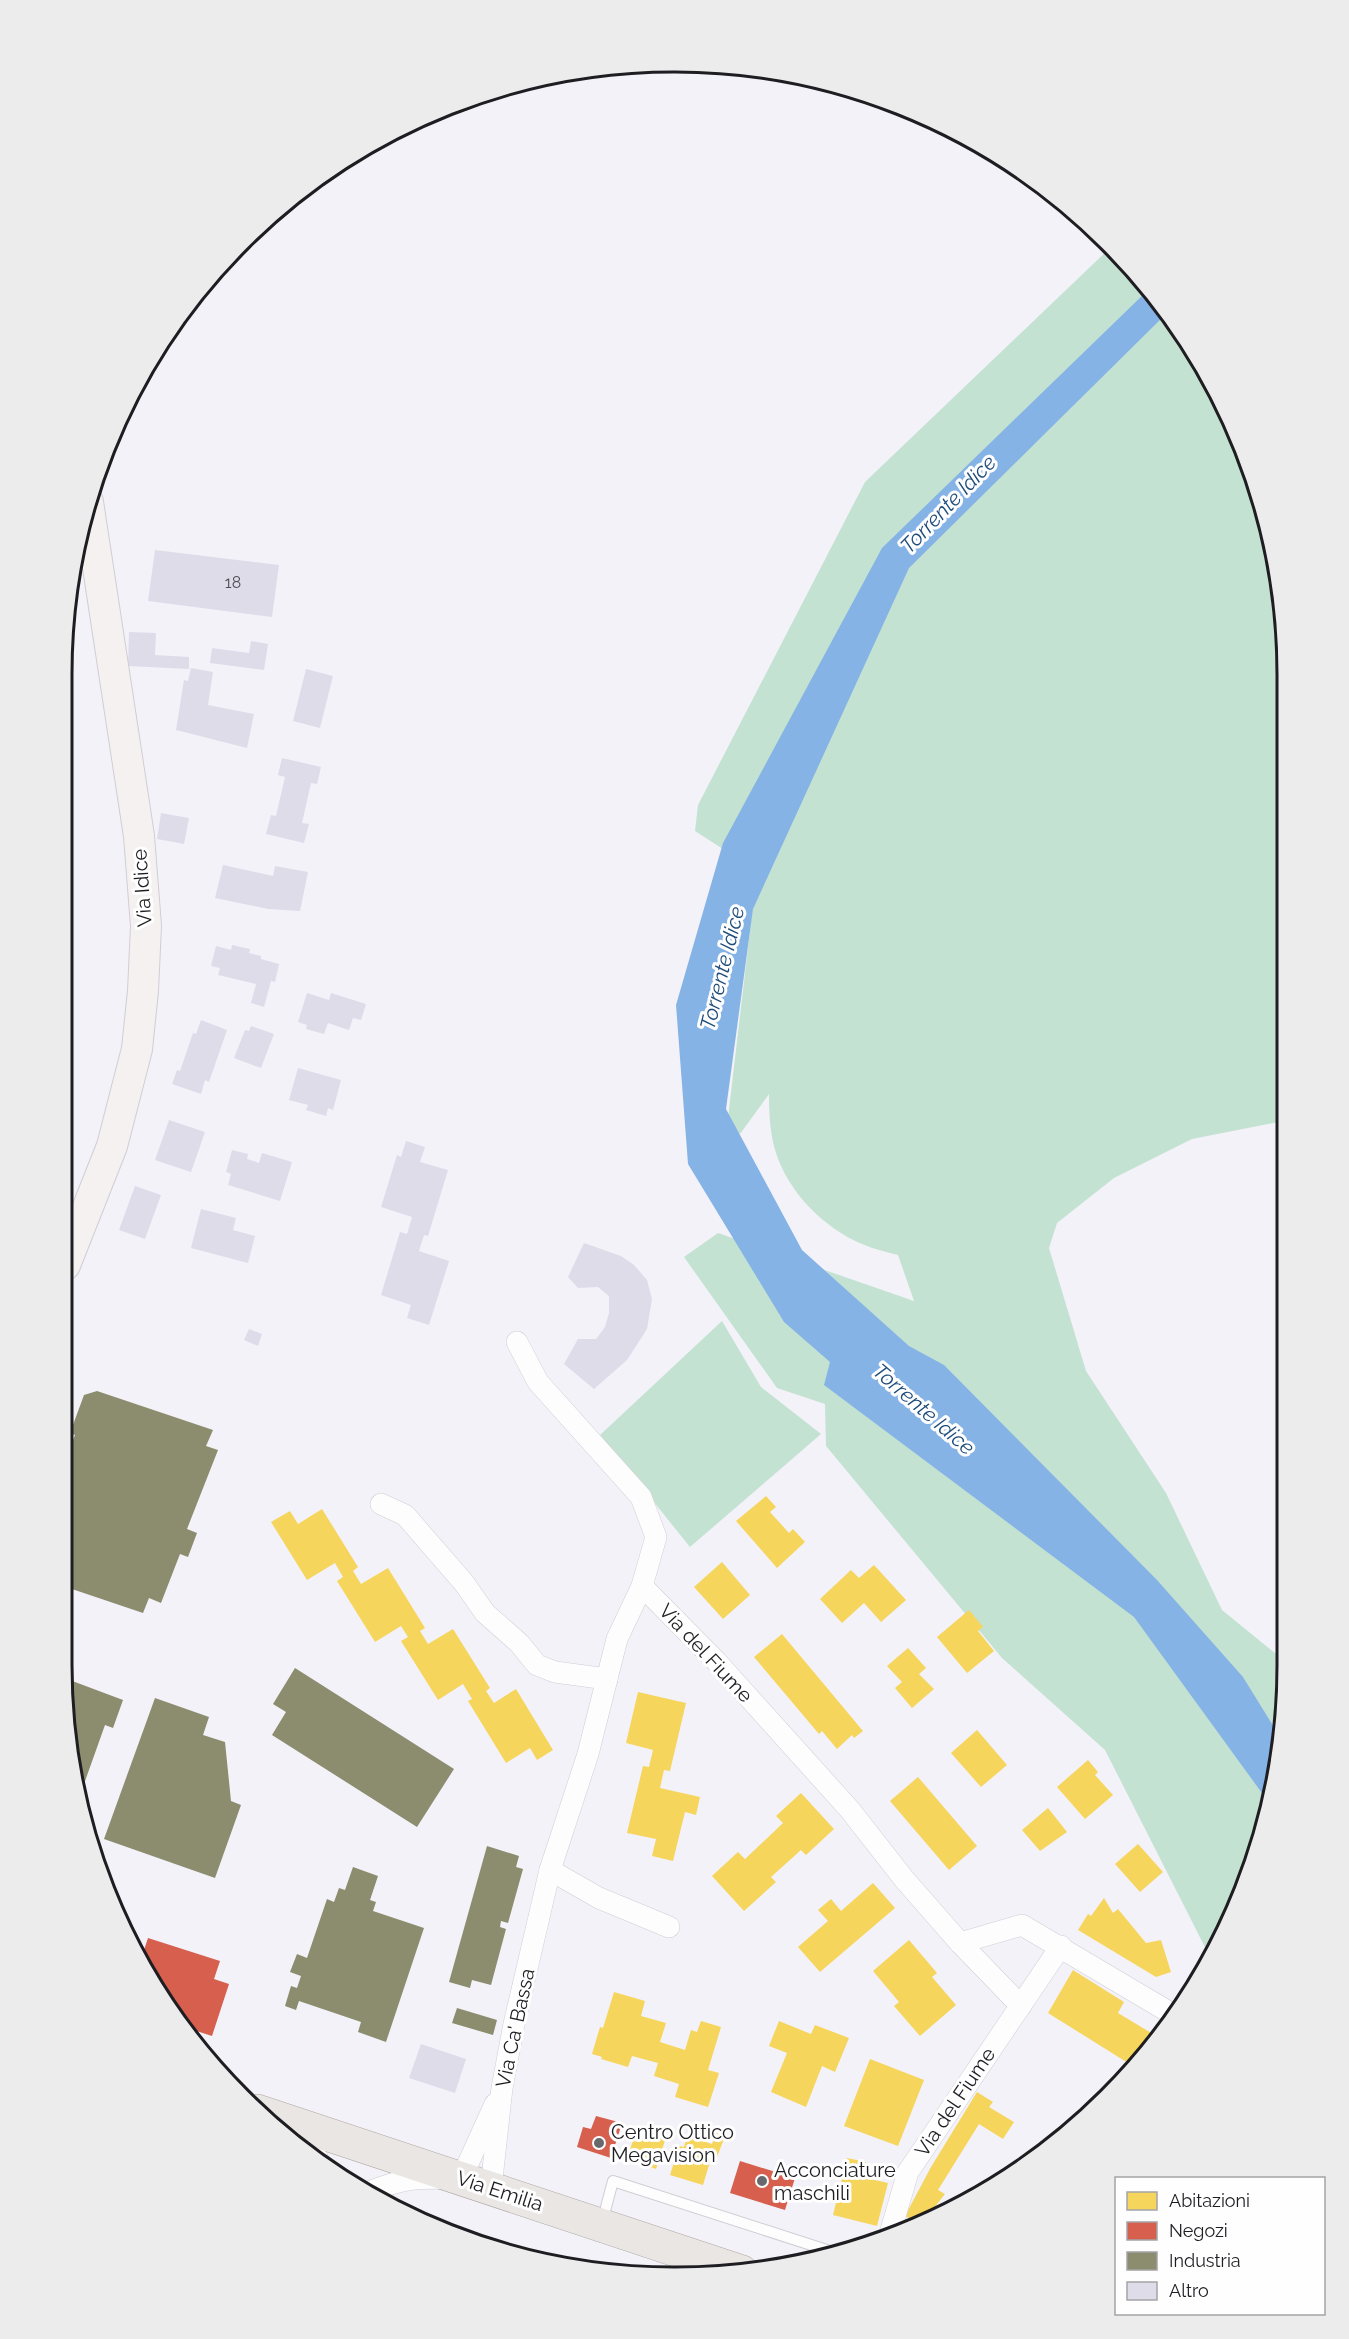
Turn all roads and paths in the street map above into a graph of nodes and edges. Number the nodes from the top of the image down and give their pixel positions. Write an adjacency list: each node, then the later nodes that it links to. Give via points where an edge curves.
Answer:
1 (92, 525): 2 (main road, Via Idice, via 139,836 146,926 137,1050 112,1146)
2 (72, 1247)
3 (517, 1342): 5 (street, Via del Fiume, via 538,1382 641,1497 656,1537)
4 (381, 1504): 6 (street, via 405,1515 485,1613 537,1665 555,1672)
5 (642, 1586): 6 (street, Via Ca' Bassa, via 617,1639); 9 (street, Via del Fiume, via 717,1661 850,1810)
6 (607, 1679): 7 (street, Via Ca' Bassa, via 588,1754)
7 (550, 1870): 8 (street, via 599,1898); 13 (street, Via Ca' Bassa)
8 (669, 1927)
9 (960, 1943): 10 (street, via 1022,1925); 11 (street, Via del Fiume)
10 (1061, 1947): 11 (street, Via del Fiume); 12 (street)
11 (1021, 2006): 20 (street, Via del Fiume, via 908,2172)
12 (1167, 2011)
13 (502, 2088): 16 (street, Via Ca' Bassa); 16 (street, Via Ca' Bassa)
14 (279, 2119): 15 (main road, Via Emilia)
15 (374, 2151): 16 (main road, Via Emilia); 17 (street, via 377,2175)
16 (476, 2184): 18 (street, via 417,2177); 19 (main road, Via Emilia)
17 (372, 2185)
18 (379, 2189)
19 (602, 2225): 21 (lane, via 613,2181); 22 (main road, Via Emilia)
20 (893, 2225)
21 (821, 2248)
22 (722, 2265)

